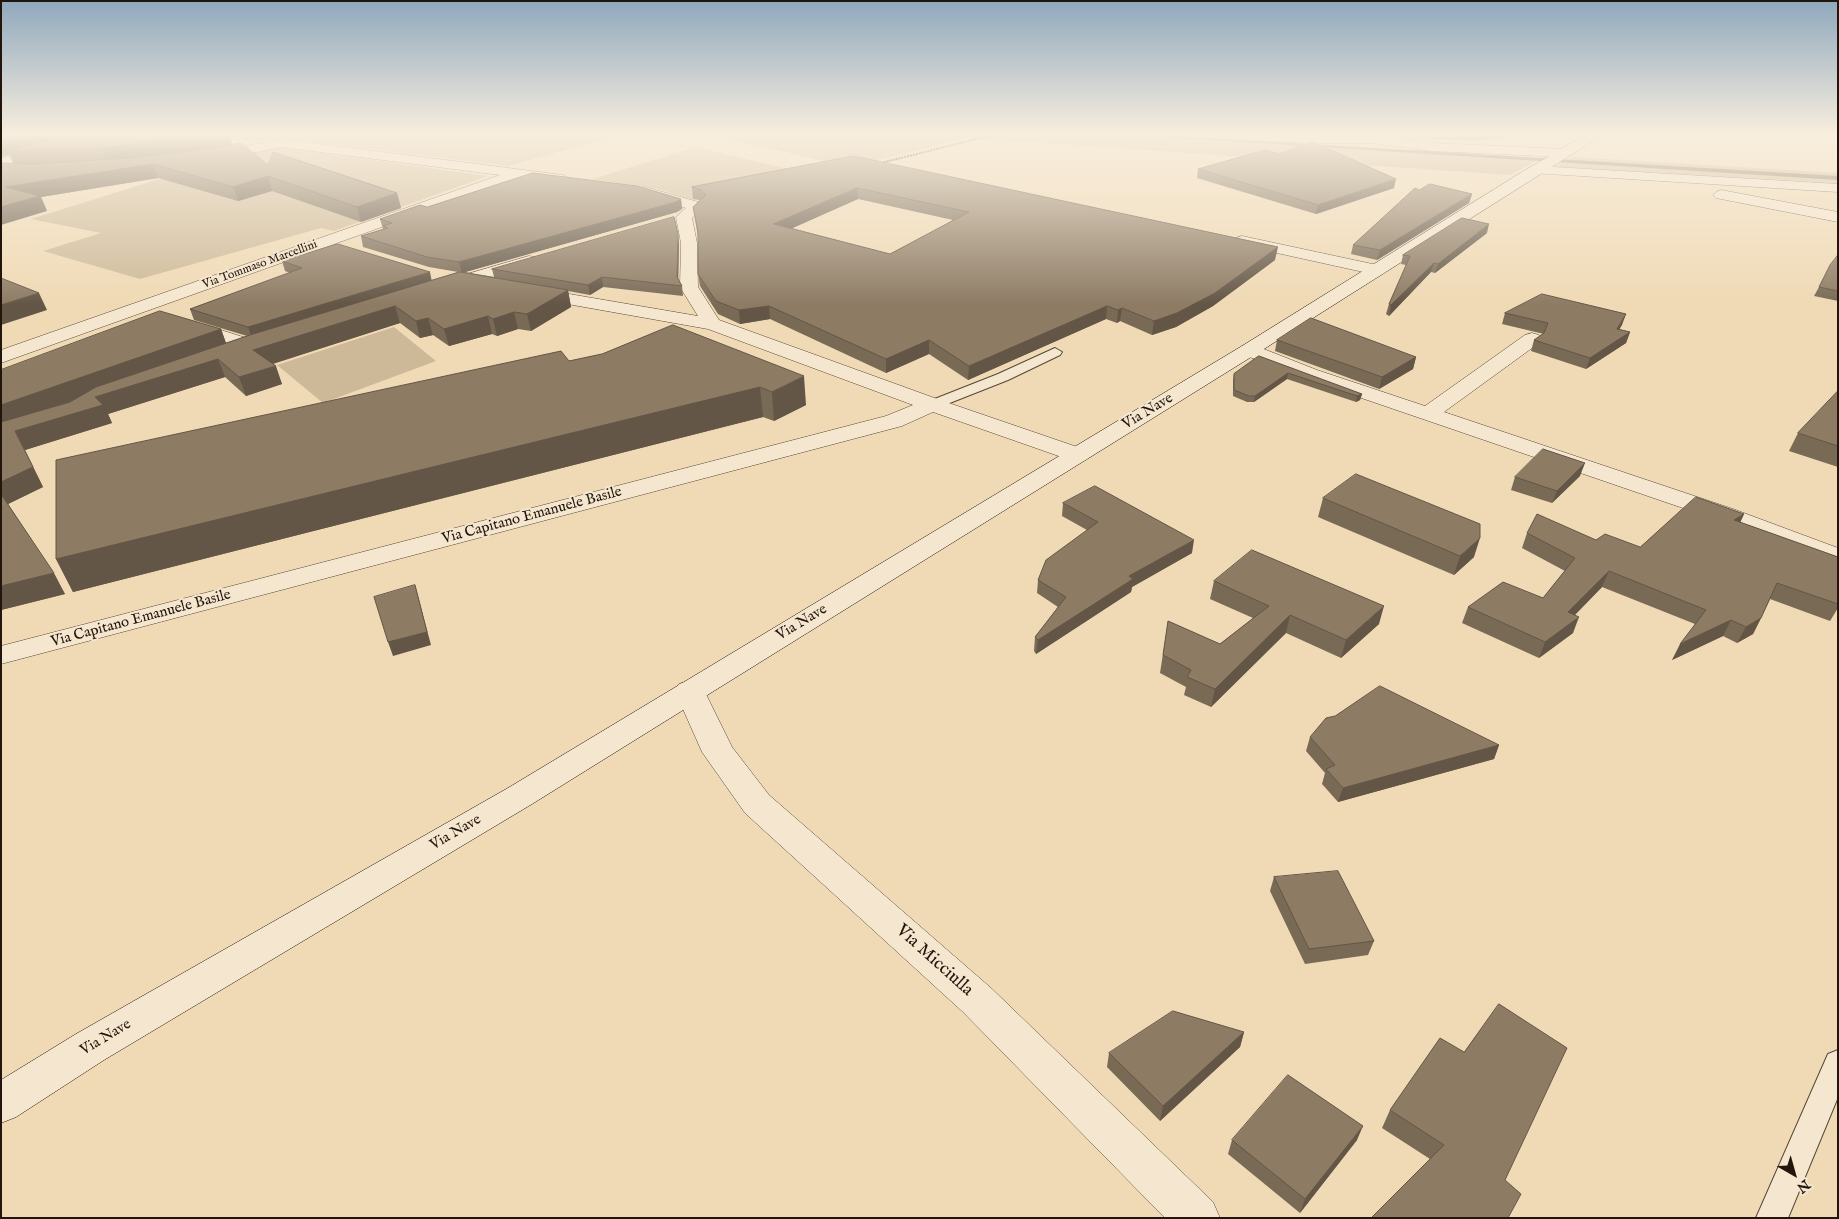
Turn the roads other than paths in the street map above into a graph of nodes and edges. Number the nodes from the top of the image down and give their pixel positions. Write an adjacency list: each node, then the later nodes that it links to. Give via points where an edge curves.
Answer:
1 (468, 191): 7 (street, Via Tommaso Marcellini)
2 (639, 191): 16 (street, via 697,206 677,219 689,243 689,287)
3 (1504, 191): 10 (street, Via Nave)
4 (1701, 191): 5 (street)
5 (1838, 217)
6 (1223, 236): 10 (street)
7 (326, 242): 8 (street); 13 (street, Via Tommaso Marcellini)
8 (353, 251)
9 (545, 256): 11 (street)
10 (1377, 270): 18 (street, Via Nave)
11 (464, 280): 12 (street); 16 (street)
12 (432, 284)
13 (117, 316): 14 (street); 21 (street, Via Tommaso Marcellini)
14 (156, 320)
15 (176, 322): 20 (street, via 261,343)
16 (712, 324): 22 (street)
17 (1532, 338): 23 (street)
18 (1249, 350): 23 (street); 24 (street, Via Nave)
19 (1055, 352): 22 (lane, Via Capitano Emanuele Basile)
20 (225, 355)
21 (1, 357)
22 (932, 405): 24 (street); 26 (street, Via Capitano Emanuele Basile, via 894,420)
23 (1427, 414): 25 (street)
24 (1078, 455): 27 (street, Via Nave)
25 (1838, 556)
26 (1, 655)
27 (690, 691): 29 (street, Via Nave, via 520,796 90,1047); 30 (street, Via Micciulla, via 718,752 757,804 977,1000)
28 (1838, 1063): 31 (lane)
29 (1, 1104)
30 (1197, 1218)
31 (1772, 1218)

